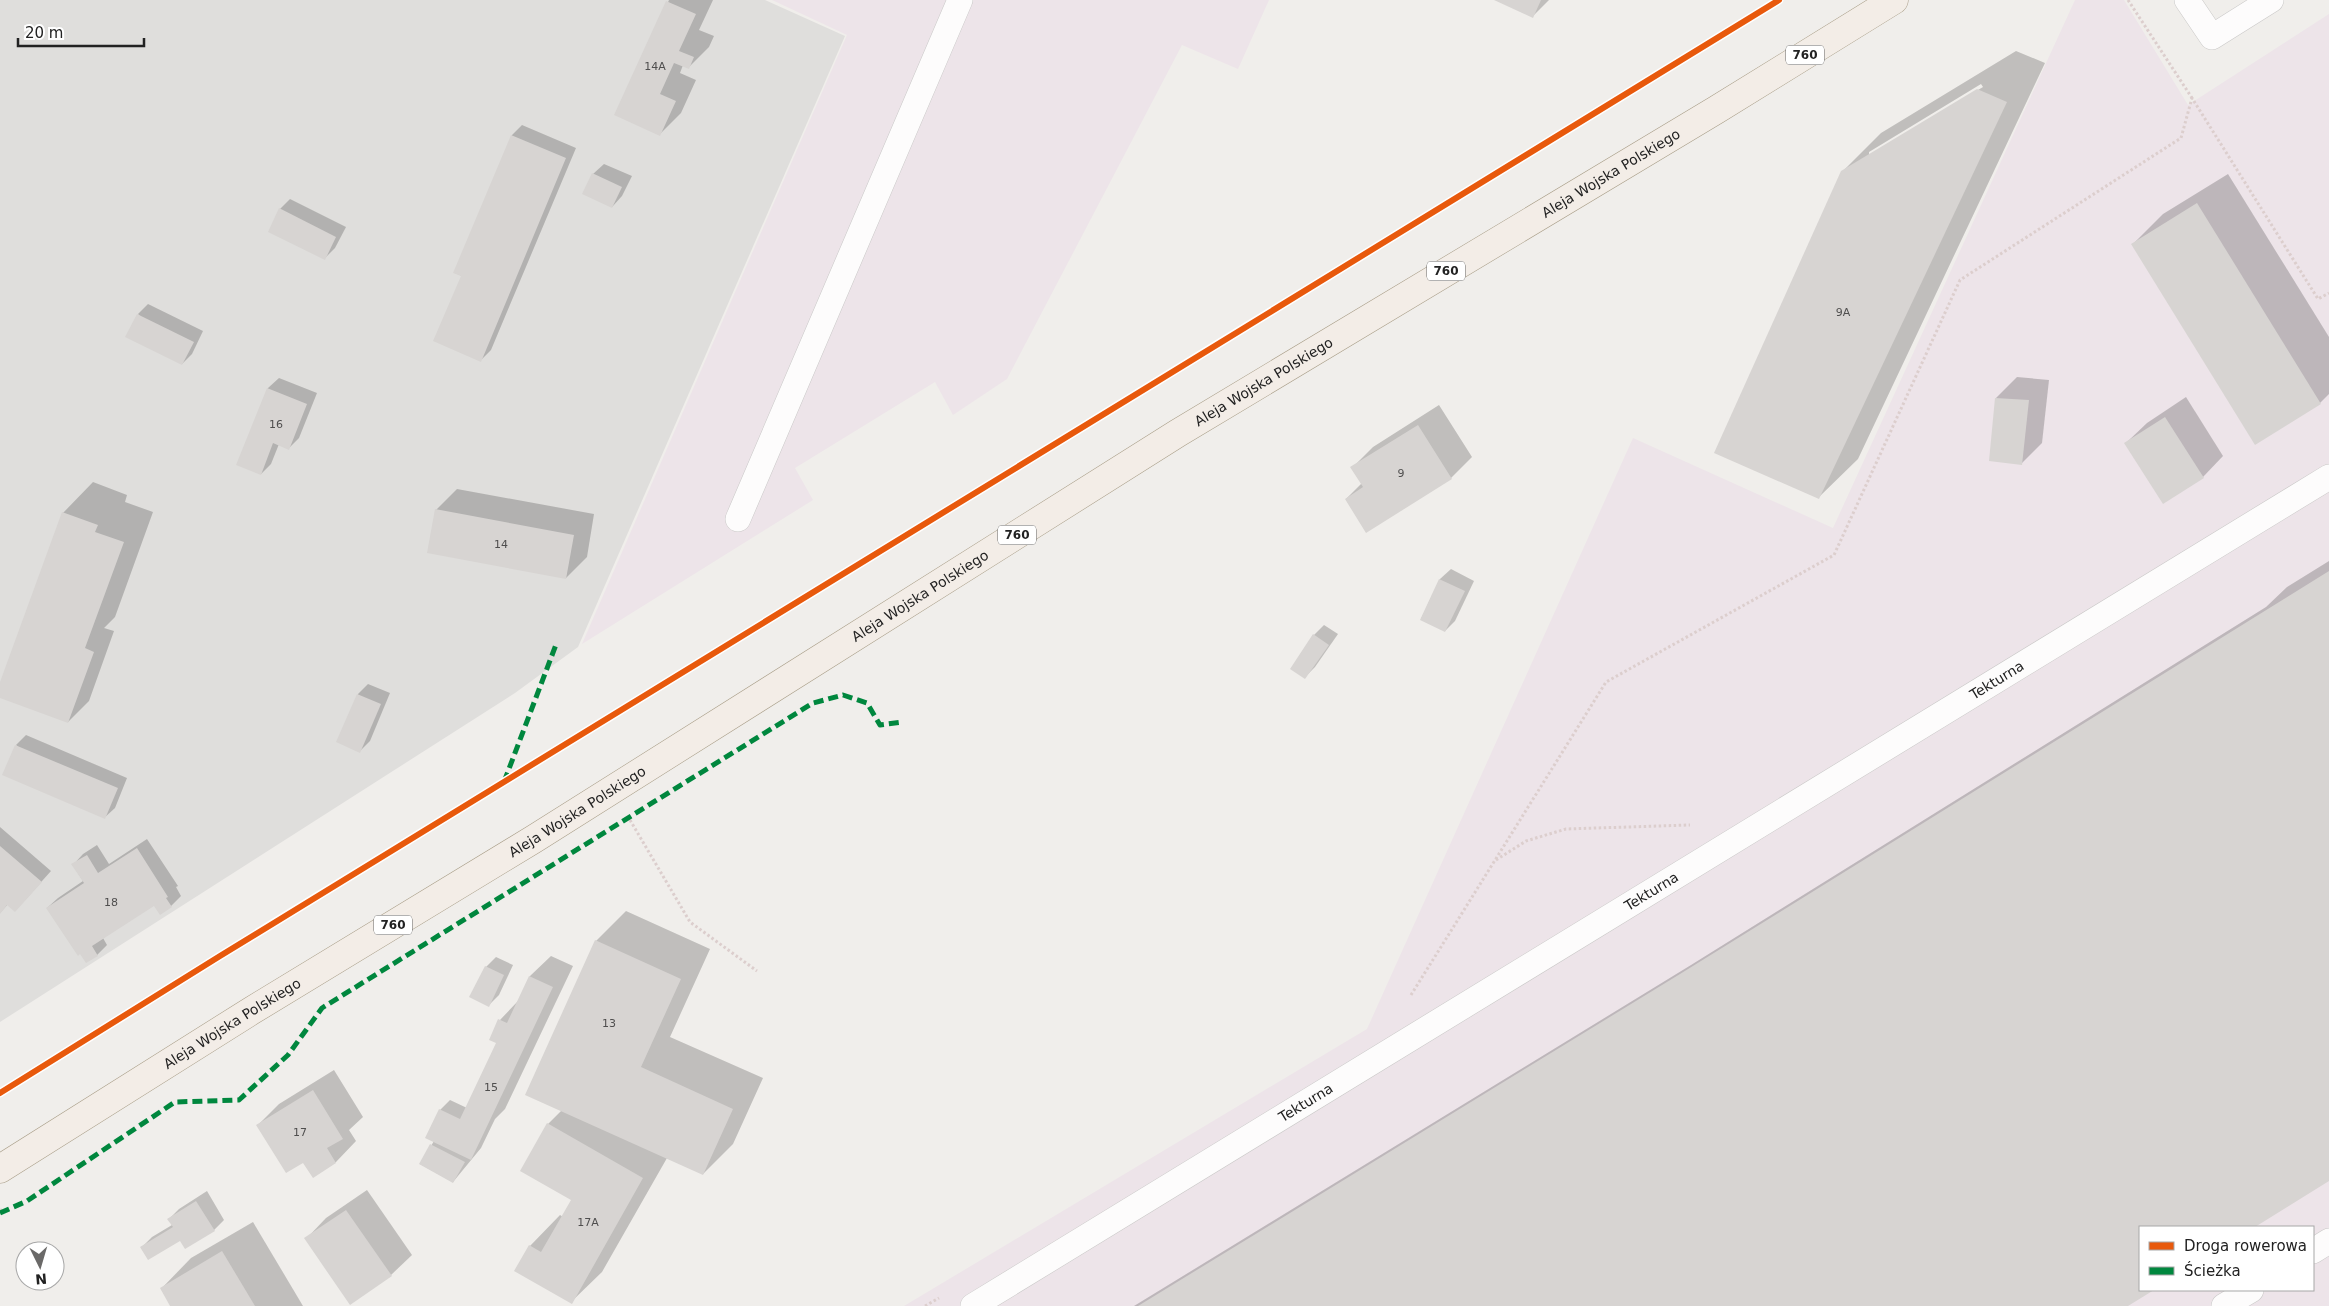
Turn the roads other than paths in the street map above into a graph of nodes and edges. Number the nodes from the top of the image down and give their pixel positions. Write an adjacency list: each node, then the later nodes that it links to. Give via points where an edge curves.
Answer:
1 (960, 0): 6 (lane)
2 (1894, 0): 7 (main road, Aleja Wojska Polskiego / 760, via 1178,433 541,834)
3 (2187, 0): 4 (lane, via 2212,37)
4 (2271, 0)
5 (2329, 477): 11 (lane, Tekturna)
6 (738, 519)
7 (0, 1168)
8 (2329, 1241): 9 (lane)
9 (2314, 1250)
10 (2249, 1291): 12 (lane)
11 (973, 1306)
12 (2224, 1306)

